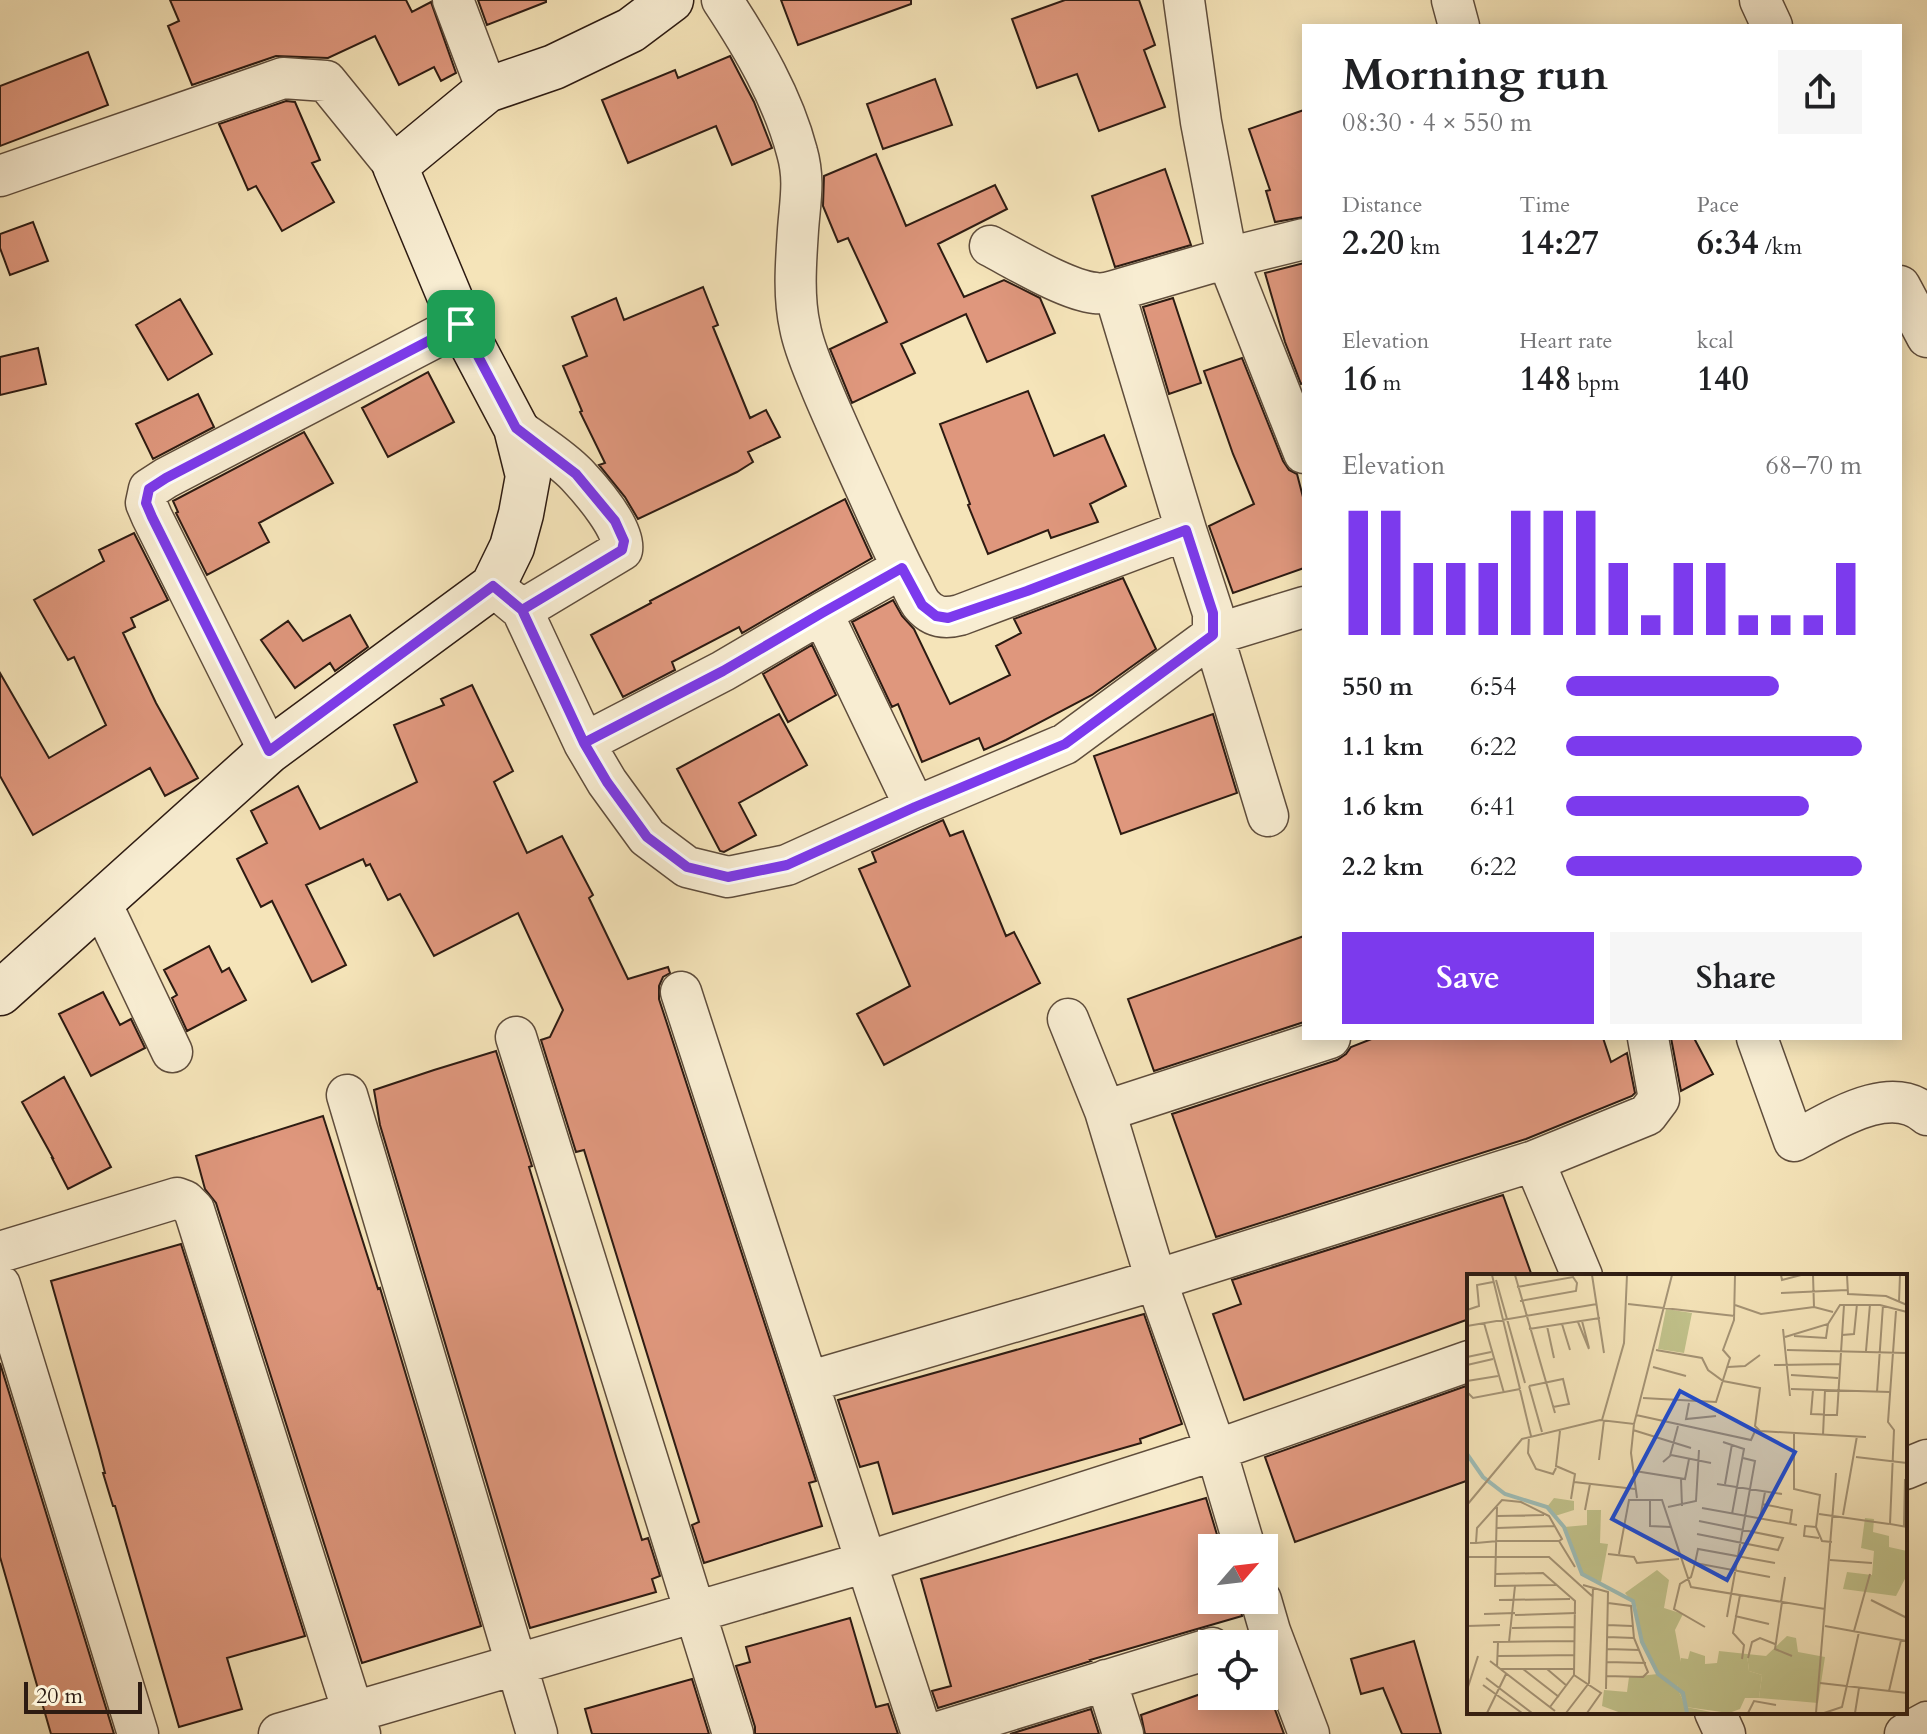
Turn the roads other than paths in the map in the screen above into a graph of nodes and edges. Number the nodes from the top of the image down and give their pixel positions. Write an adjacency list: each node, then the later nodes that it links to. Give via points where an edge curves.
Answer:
1 (453, 0): 9 (street)
2 (671, 0): 9 (street, via 631,30 554,67)
3 (722, 0): 22 (street, via 788,121 802,177 796,287 800,327)
4 (1184, 0): 14 (street)
5 (1452, 0): 7 (street)
6 (1760, 0): 8 (street)
7 (1458, 24)
8 (1771, 24)
9 (487, 90): 10 (street)
10 (395, 166): 11 (street, via 326,81 283,78); 17 (street)
11 (0, 176)
12 (1302, 239): 14 (street)
13 (990, 246): 16 (street, via 1067,285 1099,294)
14 (1227, 258): 16 (street); 20 (street)
15 (1902, 290): 18 (street)
16 (1114, 291): 21 (street)
17 (461, 324): 19 (street); 28 (street, via 149,489 146,503 152,517)
18 (1927, 337)
19 (516, 428): 23 (street, via 528,476); 23 (street, via 576,474 615,521 624,541 622,550)
20 (1302, 448)
21 (1186, 530): 22 (street, via 948,618 922,605); 26 (street, via 1213,613)
22 (902, 568): 25 (street)
23 (507, 598): 27 (street); 28 (street)
24 (1302, 608): 26 (street)
25 (822, 613): 27 (street); 29 (street)
26 (1213, 635): 29 (street, via 1065,744); 30 (street)
27 (584, 743): 29 (street, via 647,837 687,867 728,877 787,865)
28 (269, 751): 31 (street)
29 (915, 807)
30 (1268, 816)
31 (101, 903): 33 (street); 39 (street)
32 (681, 992): 49 (street)
33 (0, 993)
34 (1068, 1019): 41 (street)
35 (516, 1037): 55 (street)
36 (1324, 1040): 41 (street)
37 (1648, 1040): 43 (street, via 1659,1099 1647,1115)
38 (1758, 1040): 42 (street, via 1794,1141 1880,1102 1901,1102)
39 (172, 1052)
40 (347, 1095): 59 (street)
41 (1105, 1111): 46 (street)
42 (1927, 1115)
43 (1534, 1161): 45 (street); 46 (street)
44 (0, 1252): 63 (street, via 177,1198 191,1205)
45 (1581, 1274)
46 (1156, 1280): 49 (street); 50 (street)
47 (0, 1285): 64 (street)
48 (1467, 1362): 50 (street)
49 (808, 1382): 54 (street)
50 (1216, 1450): 53 (street); 54 (street)
51 (1927, 1460): 52 (street)
52 (1907, 1468)
53 (1241, 1534)
54 (866, 1562): 55 (street); 68 (street)
55 (695, 1614): 59 (street); 67 (street)
56 (1265, 1616): 57 (street); 71 (street)
57 (1246, 1630)
58 (1198, 1652): 60 (street)
59 (515, 1665): 63 (street); 66 (street)
60 (1106, 1680): 69 (street); 70 (street)
61 (1716, 1714): 72 (street)
62 (1927, 1722): 73 (street)
63 (357, 1723): 65 (street)
64 (138, 1734)
65 (279, 1734)
66 (537, 1734)
67 (733, 1734)
68 (922, 1734)
69 (932, 1734)
70 (1123, 1734)
71 (1309, 1734)
72 (1725, 1734)
73 (1905, 1734)

